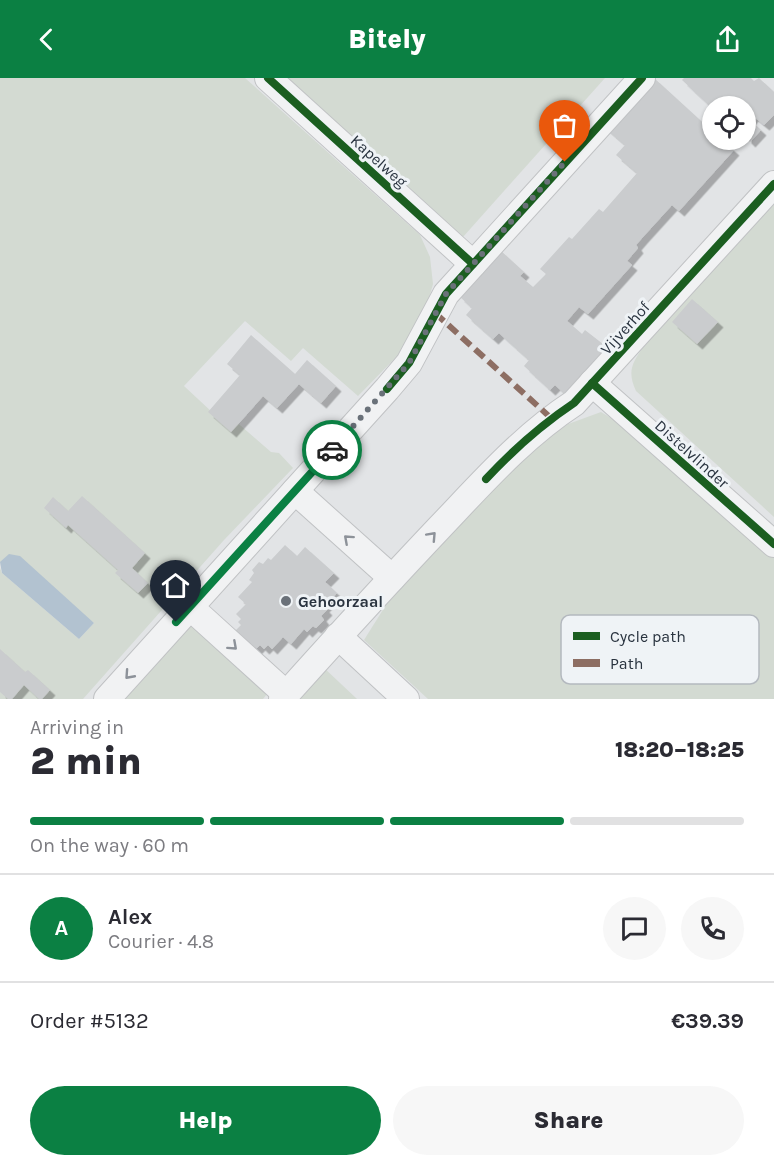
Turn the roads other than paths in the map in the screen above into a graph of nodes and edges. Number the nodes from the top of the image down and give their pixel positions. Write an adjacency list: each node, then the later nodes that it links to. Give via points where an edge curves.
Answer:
1 (268, 78): 4 (lane, Kapelweg)
2 (642, 78): 4 (lane)
3 (774, 184): 5 (lane, Vijverhof)
4 (473, 264): 6 (lane, via 446,294 409,363)
5 (592, 383): 7 (lane, Distelvlinder); 8 (lane, Vijverhof, one-way to 5, via 513,451 574,403)
6 (295, 491): 8 (lane, one-way to 6); 9 (lane)
7 (774, 544)
8 (392, 578): 10 (lane, Vijverhof)
9 (189, 607): 11 (lane, Vijverhof, one-way to 11); 12 (lane, one-way to 12)
10 (338, 636): 11 (lane, Vijverhof); 13 (lane)
11 (284, 697)
12 (107, 699)
13 (406, 699)

